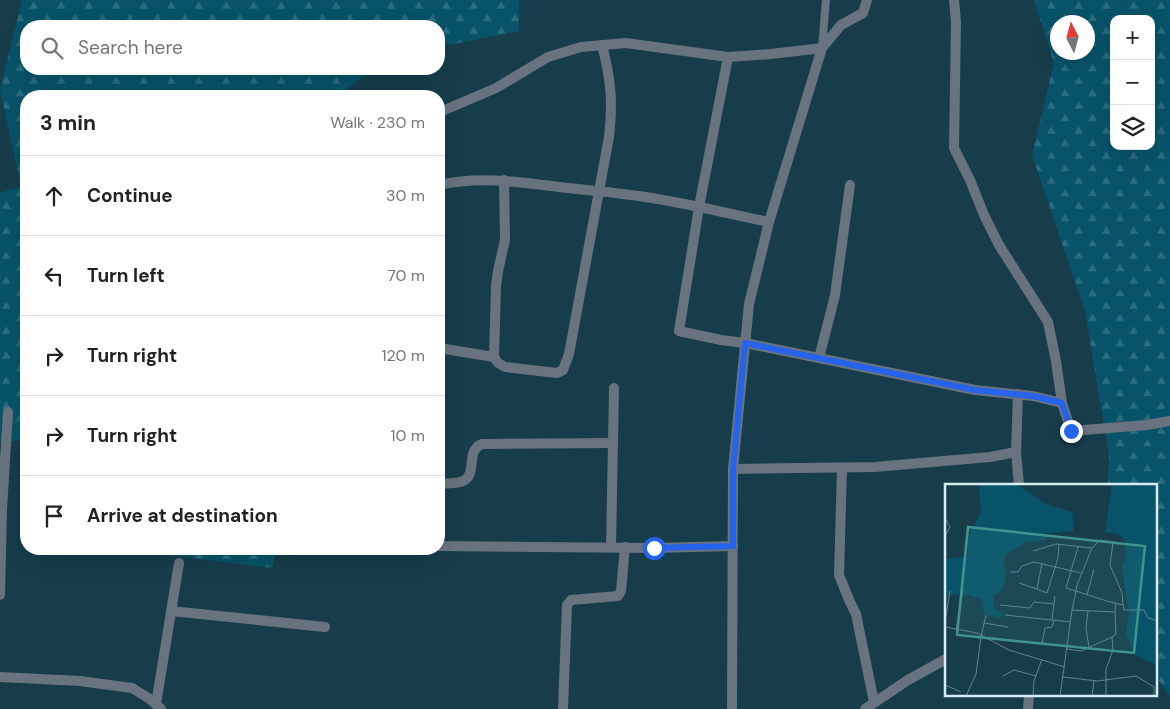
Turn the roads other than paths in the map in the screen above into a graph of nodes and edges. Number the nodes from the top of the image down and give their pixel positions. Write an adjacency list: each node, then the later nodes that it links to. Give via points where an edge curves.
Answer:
1 (826, 0): 5 (lane)
2 (867, 0): 5 (street, via 863,13 841,24)
3 (954, 0): 20 (street, via 954,148 998,245 1048,322)
4 (602, 45): 6 (street, via 626,43); 7 (street, via 581,46 548,57 496,88); 11 (street, via 610,75 612,110)
5 (822, 48): 6 (street); 13 (street)
6 (728, 57): 12 (street)
7 (445, 110)
8 (504, 180): 9 (street); 11 (street); 16 (street, via 505,240 496,286)
9 (445, 184)
10 (850, 184): 17 (street, via 835,294)
11 (599, 191): 12 (street); 16 (street, via 566,366 557,373 505,367)
12 (699, 207): 13 (street); 14 (street, via 679,330)
13 (769, 222): 14 (street, via 749,304)
14 (745, 343): 17 (street); 26 (street)
15 (445, 349): 16 (street)
16 (494, 356)
17 (819, 358): 19 (street, via 975,390)
18 (614, 388): 23 (street)
19 (1018, 394): 20 (street); 24 (street)
20 (1062, 403): 22 (street, via 1071,431)
21 (8, 412): 34 (street)
22 (1170, 421)
23 (613, 443): 27 (street, via 482,444 474,449 469,476 461,482); 31 (street)
24 (1016, 452): 25 (street, via 990,457); 28 (street)
25 (842, 468): 26 (street); 40 (street, via 839,575 856,614)
26 (733, 469): 30 (street)
27 (445, 483)
28 (1019, 484)
29 (445, 546): 31 (street)
30 (733, 546): 32 (street); 43 (street)
31 (611, 547): 32 (street)
32 (625, 547): 42 (street, via 618,596 571,600 567,605)
33 (179, 563): 35 (street)
34 (0, 595)
35 (171, 611): 36 (street); 41 (street)
36 (325, 627)
37 (945, 660): 40 (street)
38 (0, 677): 41 (street, via 80,681 132,688)
39 (1028, 696): 45 (street)
40 (874, 702): 44 (street)
41 (158, 707)
42 (563, 709)
43 (732, 709)
44 (865, 709)
45 (1028, 709)

